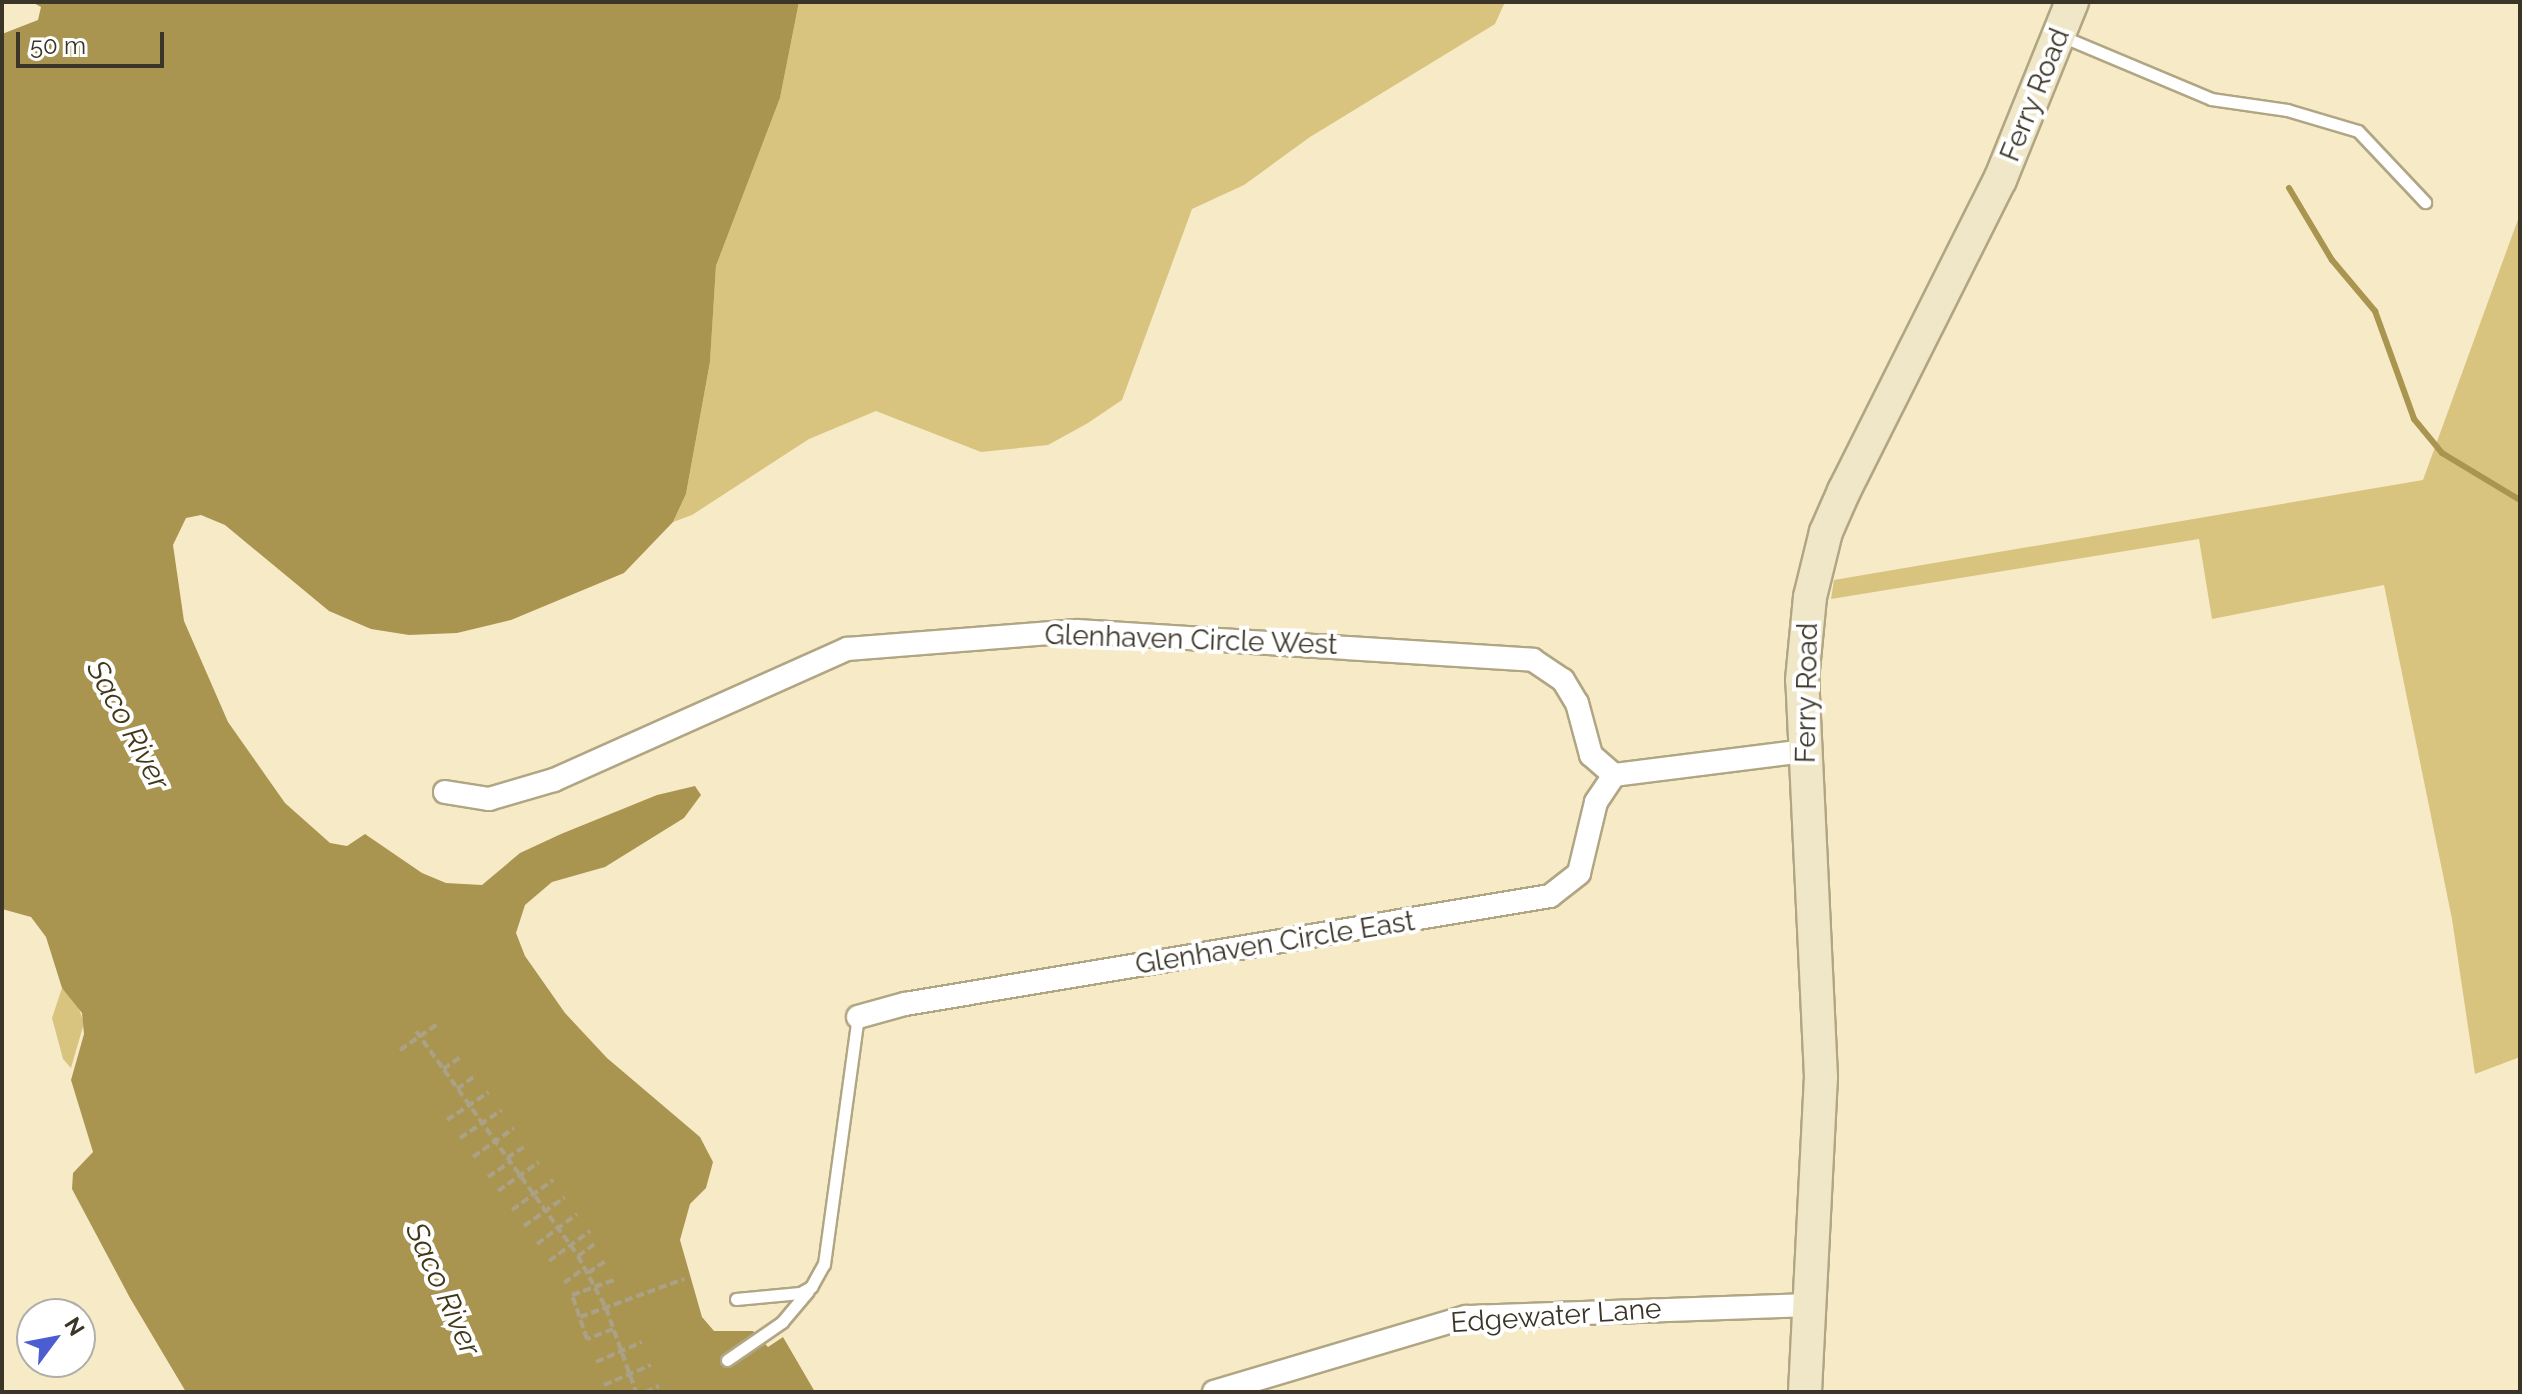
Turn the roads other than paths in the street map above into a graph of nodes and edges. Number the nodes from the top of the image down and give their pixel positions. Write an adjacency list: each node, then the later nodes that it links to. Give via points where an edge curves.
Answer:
1 (2072, 2): 2 (main road, Ferry Road)
2 (2059, 35): 3 (lane, via 2211,99 2287,110 2358,131); 4 (main road, Ferry Road, via 2000,180 1826,532 1805,634)
3 (2425, 202)
4 (1804, 751): 5 (street); 10 (main road, Ferry Road, via 1820,1062)
5 (1614, 775): 6 (street, Glenhaven Circle West, via 1591,755 1577,703 1563,680 1533,660 1077,631 847,649 554,780 489,799); 7 (street, Glenhaven Circle East, via 1596,802 1579,873 1566,889 1550,896 905,1004)
6 (445, 792)
7 (858, 1017): 8 (lane, via 839,1127 831,1240)
8 (811, 1287): 9 (lane, via 789,1295); 11 (lane, via 782,1322)
9 (736, 1299)
10 (1813, 1305): 12 (street, Edgewater Lane, via 1466,1317); 13 (main road, Ferry Road)
11 (727, 1360)
12 (1214, 1392)
13 (1805, 1392)

